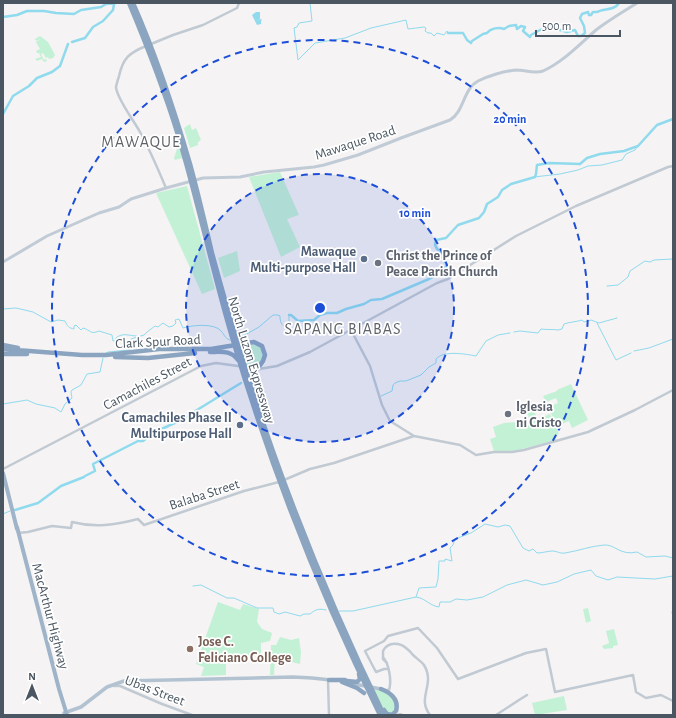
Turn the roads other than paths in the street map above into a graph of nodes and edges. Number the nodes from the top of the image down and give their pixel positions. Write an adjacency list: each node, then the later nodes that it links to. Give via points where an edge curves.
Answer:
1 (129, 3): 5 (highway, North Luzon Expressway)
2 (133, 3): 5 (highway, North Luzon Expressway)
3 (239, 3): 7 (street, via 237,8 210,22 144,47 125,59 116,87)
4 (637, 3): 7 (main road, Mawaque Road, via 602,26 570,54 544,70 510,71 475,83 456,115 450,120 358,155 319,166 240,177 198,179)
5 (134, 10): 10 (highway, North Luzon Expressway, via 178,135)
6 (673, 166): 9 (street, Camachiles Street, via 576,206 516,236 448,279)
7 (166, 188): 8 (main road, Mawaque Road, via 131,199 119,207 47,236)
8 (3, 262)
9 (351, 330): 23 (street, via 370,366 387,416 394,424); 24 (street, Camachiles Street, via 310,352 274,367 258,369 216,363 201,366)
10 (236, 344): 12 (highway, Clark Spur Road, via 201,350); 15 (highway); 20 (highway, North Luzon Expressway); 22 (highway, North Luzon Expressway); 22 (highway, Clark Spur Road, via 253,342 264,350 265,357 254,376)
11 (3, 345): 14 (highway)
12 (159, 349): 18 (highway, Clark Spur Road); 19 (highway, via 163,352)
13 (3, 350): 14 (highway, Clark Spur Road); 17 (highway, Clark Spur Road)
14 (47, 352): 18 (highway, Clark Spur Road)
15 (184, 353): 19 (highway, Clark Spur Road); 20 (highway, Clark Spur Road, via 228,352 236,357)
16 (3, 354): 17 (highway)
17 (59, 355): 18 (highway, Clark Spur Road)
18 (104, 356): 19 (highway, Clark Spur Road)
19 (159, 357)
20 (242, 369): 29 (highway, North Luzon Expressway, via 299,531)
21 (673, 390): 23 (street, via 588,432 515,452 476,455 460,445)
22 (254, 393): 34 (highway, North Luzon Expressway, via 310,550 342,625)
23 (414, 436): 27 (street, Balaba Street, via 145,524 138,519 115,525 86,526 72,522 71,528 52,526)
24 (3, 469)
25 (3, 473): 26 (highway, MacArthur Highway)
26 (16, 528): 27 (highway, MacArthur Highway); 28 (highway, MacArthur Highway)
27 (18, 532): 28 (highway, MacArthur Highway)
28 (22, 549): 38 (highway, MacArthur Highway)
29 (358, 669): 32 (highway, via 359,680); 40 (highway, North Luzon Expressway)
30 (388, 669): 35 (street); 37 (street, via 376,672 365,651 384,641 388,636 418,628 437,648 458,679 526,653 546,649 555,692 633,675 636,692 646,698 661,695); 44 (street, via 383,651 389,645 397,644 407,648 421,663 429,680 425,703)
31 (330, 680): 32 (highway); 33 (main road, via 293,677 151,680 124,681); 42 (street)
32 (345, 681): 34 (main road); 40 (highway, via 365,694)
33 (109, 686): 38 (main road, via 85,704); 41 (street, Ubas Street, via 120,686)
34 (374, 688): 35 (main road); 35 (highway, via 387,714 391,715 396,712 397,706); 43 (highway, North Luzon Expressway)
35 (388, 689): 39 (highway, via 397,700)
36 (527, 696): 45 (street)
37 (673, 701)
38 (66, 712)
39 (400, 713)
40 (379, 714)
41 (192, 715)
42 (329, 715)
43 (384, 715)
44 (430, 715)
45 (496, 715)

